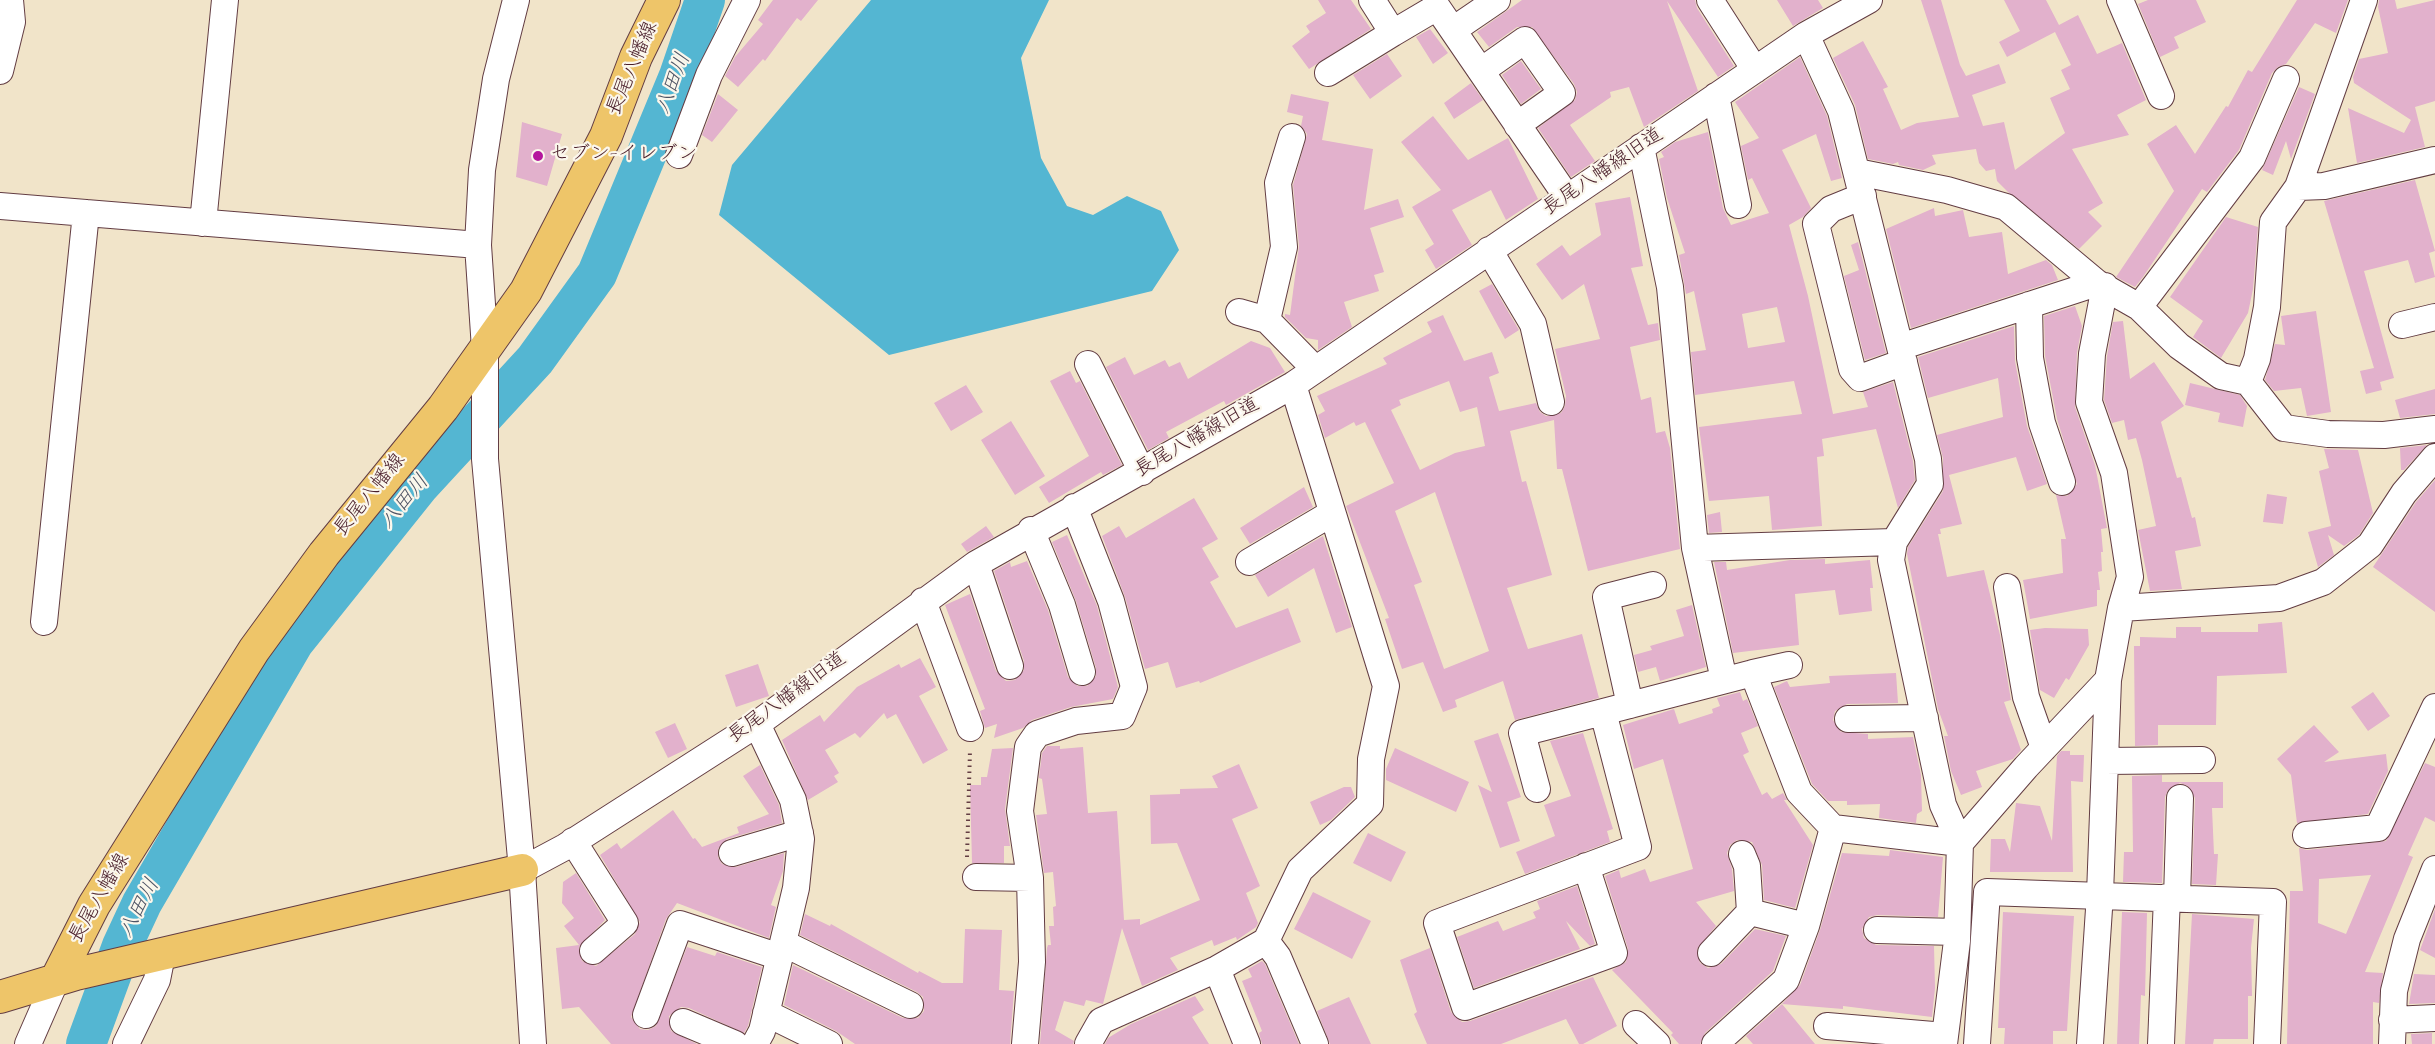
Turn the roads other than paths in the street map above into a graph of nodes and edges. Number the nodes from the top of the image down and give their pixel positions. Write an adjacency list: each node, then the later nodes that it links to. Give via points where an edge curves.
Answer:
1 (10, 0): 16 (street, via 12,22)
2 (225, 0): 33 (street)
3 (516, 0): 34 (street, via 496,79 482,170)
4 (664, 0): 43 (main road, 長尾八幡線, via 636,57 606,136 563,222 526,291)
5 (747, 0): 25 (street, via 709,75)
6 (1372, 0): 13 (street)
7 (1497, 0): 12 (street)
8 (1710, 0): 15 (street)
9 (2120, 0): 21 (street)
10 (2364, 0): 28 (street)
11 (1866, 1): 14 (street, 長尾八幡線旧道)
12 (1453, 30): 13 (street, via 1437,7); 17 (street)
13 (1393, 33): 18 (street)
14 (1806, 35): 15 (street, 長尾八幡線旧道); 27 (street, via 1840,111)
15 (1755, 70): 20 (street, 長尾八幡線旧道)
16 (0, 71)
17 (1481, 71): 22 (street); 22 (street, via 1525,40 1562,93)
18 (1328, 73)
19 (2286, 79): 38 (street, via 2252,158)
20 (1716, 96): 24 (street, 長尾八幡線旧道); 30 (street)
21 (2161, 96)
22 (1517, 125): 29 (street)
23 (1293, 137): 41 (street, via 1278,183 1284,247)
24 (1641, 147): 29 (street, 長尾八幡線旧道); 58 (street, via 1670,287)
25 (679, 155)
26 (2435, 160): 28 (street, via 2324,186)
27 (1860, 184): 36 (street, via 1947,190 2006,207); 44 (street); 44 (street, via 1816,224 1852,369 1860,378)
28 (2298, 187): 47 (street, via 2273,222 2267,307 2257,359)
29 (1567, 197): 35 (street, 長尾八幡線旧道)
30 (1738, 205)
31 (0, 206): 32 (street)
32 (86, 213): 33 (street); 65 (street)
33 (203, 222): 34 (street)
34 (478, 245): 43 (street)
35 (1489, 250): 46 (street, 長尾八幡線旧道); 49 (street, via 1533,324)
36 (2101, 285): 37 (street); 38 (street); 64 (street, via 2089,402 2114,472 2125,542 2130,577)
37 (2029, 306): 44 (street); 53 (street, via 2032,369 2042,423)
38 (2139, 307): 47 (street, via 2179,346 2221,376)
39 (1239, 312): 41 (street)
40 (2435, 317): 42 (street)
41 (1267, 320): 46 (street)
42 (2402, 325)
43 (484, 349): 93 (street, via 485,459); 108 (main road, 長尾八幡線, via 254,650 94,905)
44 (1902, 355): 57 (street, via 1928,459 1930,484)
45 (1088, 364): 52 (street)
46 (1315, 369): 48 (street, 長尾八幡線旧道)
47 (2248, 382): 50 (street, via 2284,428 2384,435)
48 (1293, 385): 52 (street, 長尾八幡線旧道); 55 (street)
49 (1551, 402)
50 (2435, 429)
51 (2435, 456): 64 (street, via 2404,493 2370,545 2323,582 2278,598)
52 (1142, 472): 54 (street, 長尾八幡線旧道)
53 (2062, 482)
54 (1074, 507): 56 (street, 長尾八幡線旧道); 95 (street, via 1111,601 1134,687 1122,716 1077,721 1037,734 1028,747 1020,811)
55 (1332, 513): 59 (street); 102 (street, via 1386,686 1371,759 1370,804 1300,870)
56 (1032, 530): 60 (street, 長尾八幡線旧道); 68 (street, via 1062,605)
57 (1894, 542): 58 (street); 75 (street, via 1891,560)
58 (1695, 549): 71 (street)
59 (1249, 562)
60 (976, 564): 63 (street, 長尾八幡線旧道); 67 (street)
61 (1653, 585): 72 (street, via 1606,597)
62 (2007, 587): 79 (street, via 2026,698)
63 (923, 601): 77 (street, 長尾八幡線旧道); 78 (street)
64 (2121, 608): 70 (street)
65 (44, 622)
66 (1789, 665): 69 (street)
67 (1010, 666)
68 (1082, 672)
69 (1753, 673): 71 (street); 84 (street, via 1799,792)
70 (2108, 680): 79 (street); 81 (street)
71 (1724, 681): 72 (street)
72 (1630, 705): 74 (street)
73 (2435, 707): 86 (street, via 2378,828)
74 (1603, 712): 82 (street, via 1522,733); 91 (street, via 1638,847)
75 (1925, 718): 76 (street); 88 (street, via 1943,805)
76 (1848, 719)
77 (757, 724): 85 (street, via 793,800); 87 (street, 長尾八幡線旧道)
78 (970, 728)
79 (2044, 748): 88 (street)
80 (2202, 760): 81 (street)
81 (2105, 761): 96 (street)
82 (1538, 789)
83 (2180, 798): 97 (street)
84 (1833, 828): 88 (street); 99 (street)
85 (800, 833): 89 (street); 103 (street, via 796,888)
86 (2306, 835)
87 (573, 841): 93 (street, 長尾八幡線旧道); 104 (street, via 625,923)
88 (1960, 843): 101 (street)
89 (732, 853)
90 (1742, 854): 98 (street, via 1748,866)
91 (1586, 866): 91 (street, via 1437,923 1465,1007 1614,953)
92 (2435, 869): 117 (street, via 2407,939 2394,992)
93 (522, 870): 106 (main road, 長尾八幡線); 121 (street)
94 (976, 878): 95 (street)
95 (1030, 878): 125 (street, via 1032,962)
96 (2100, 894): 97 (street); 131 (street, via 1987,892); 132 (street)
97 (2172, 897): 133 (street); 134 (street, via 2273,902)
98 (1750, 912): 99 (street); 105 (street)
99 (1806, 926): 130 (street, via 1786,980)
100 (1877, 930): 101 (street)
101 (1957, 932): 118 (street)
102 (1266, 941): 107 (street); 128 (street, via 1278,957)
103 (781, 950): 110 (street); 111 (street); 112 (street, via 680,924)
104 (593, 951)
105 (1711, 953)
106 (158, 956): 108 (main road, 長尾八幡線); 120 (street, via 157,980)
107 (1227, 963): 126 (street, via 1101,1021); 127 (street)
108 (66, 977): 109 (main road, 長尾八幡線); 119 (street)
109 (0, 997)
110 (910, 1005)
111 (766, 1013): 123 (street); 124 (street)
112 (646, 1015)
113 (2435, 1018): 117 (street)
114 (682, 1023): 122 (street)
115 (1636, 1023): 129 (street)
116 (1827, 1026): 118 (street)
117 (2392, 1032)
118 (1945, 1040)
119 (28, 1044)
120 (126, 1044)
121 (533, 1044)
122 (735, 1044)
123 (755, 1044)
124 (829, 1044)
125 (1024, 1044)
126 (1088, 1044)
127 (1247, 1044)
128 (1315, 1044)
129 (1657, 1044)
130 (1715, 1044)
131 (1977, 1044)
132 (2090, 1044)
133 (2161, 1044)
134 (2267, 1044)

